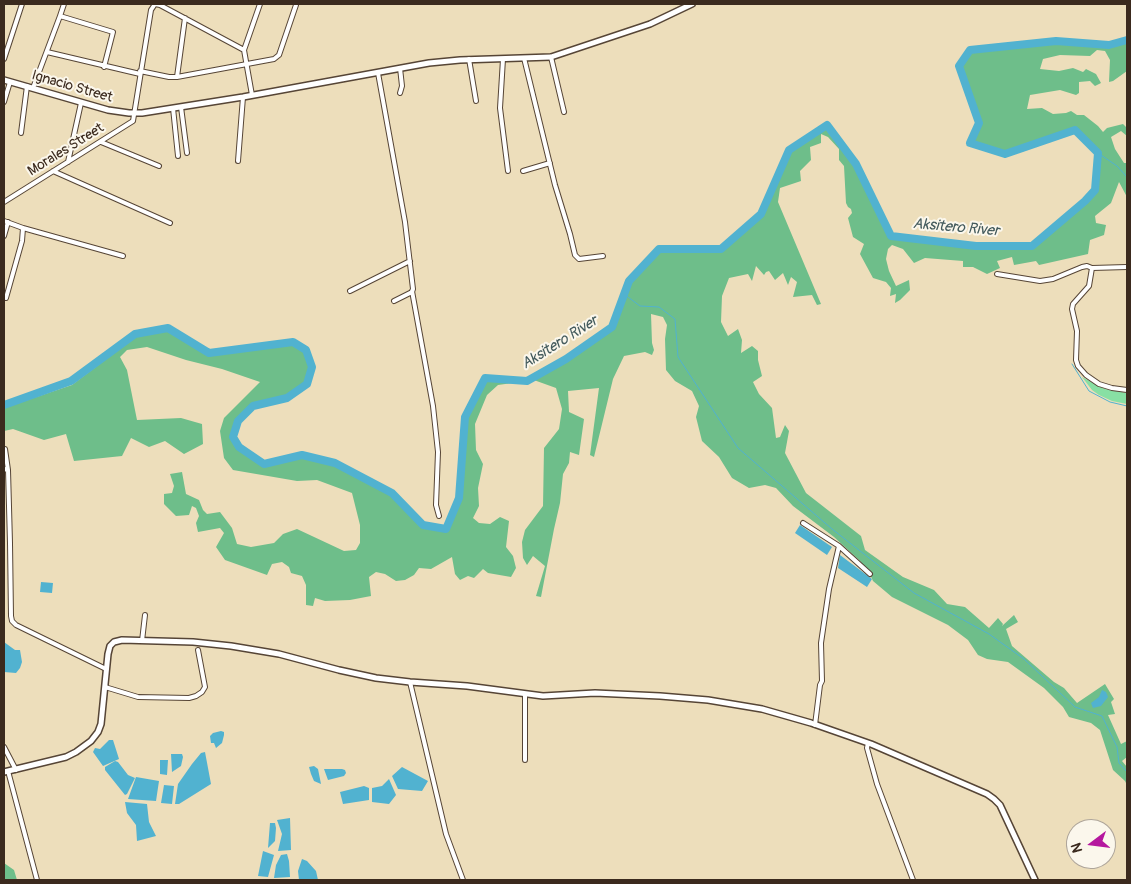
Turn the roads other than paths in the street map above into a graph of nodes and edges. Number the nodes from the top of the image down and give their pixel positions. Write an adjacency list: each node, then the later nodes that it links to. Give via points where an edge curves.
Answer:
1 (22, 4): 13 (street)
2 (64, 4): 7 (street)
3 (155, 4): 8 (street); 19 (street, via 151,10)
4 (260, 4): 9 (street)
5 (692, 4): 11 (street, Ignacio Street, via 650,24)
6 (296, 5): 16 (street, via 277,57)
7 (60, 16): 10 (street); 17 (street, via 113,32)
8 (185, 18): 9 (street); 21 (street)
9 (244, 50): 16 (street)
10 (47, 52): 17 (street); 23 (street)
11 (551, 57): 12 (street, Ignacio Street); 32 (street)
12 (524, 58): 15 (street, Ignacio Street); 40 (street)
13 (4, 59)
14 (469, 59): 15 (street, Ignacio Street); 18 (street, Ignacio Street); 27 (street)
15 (503, 59): 44 (street, via 500,108)
16 (247, 64): 21 (street); 25 (street)
17 (104, 67): 19 (street)
18 (400, 68): 20 (street, Ignacio Street); 24 (street)
19 (140, 73): 21 (street); 33 (street)
20 (378, 73): 25 (street, Ignacio Street); 52 (street)
21 (177, 77)
22 (7, 81): 23 (street, Ignacio Street); 28 (street)
23 (30, 87): 29 (street, Ignacio Street); 34 (street)
24 (400, 93)
25 (252, 95): 26 (street, Ignacio Street)
26 (243, 97): 30 (street, Ignacio Street); 38 (street)
27 (476, 101)
28 (4, 102)
29 (81, 103): 33 (street, Ignacio Street); 39 (street)
30 (181, 107): 31 (street, Ignacio Street); 36 (street)
31 (173, 108): 33 (street, Ignacio Street); 37 (street)
32 (564, 112)
33 (134, 114): 35 (street, Morales Street, via 130,124)
34 (21, 133)
35 (101, 142): 39 (street, Morales Street); 41 (street)
36 (188, 153)
37 (178, 156)
38 (238, 161)
39 (68, 162): 42 (street, Morales Street)
40 (550, 163): 43 (street); 51 (street, via 575,255 582,259)
41 (159, 166)
42 (53, 171): 45 (street, Morales Street); 47 (street)
43 (523, 171)
44 (508, 172)
45 (4, 202)
46 (6, 222): 48 (street); 49 (street)
47 (170, 223)
48 (23, 228): 50 (street); 58 (street)
49 (4, 236)
50 (123, 256)
51 (603, 256)
52 (410, 261): 56 (street); 57 (street)
53 (1127, 267): 54 (street)
54 (1092, 268): 55 (street, via 1082,266 1040,281); 60 (street, via 1089,286 1072,309 1077,331 1076,360 1086,375 1098,384)
55 (997, 274)
56 (350, 291)
57 (412, 291): 59 (street); 63 (street, via 433,406)
58 (6, 298)
59 (394, 301)
60 (1127, 390)
61 (6, 448): 62 (street)
62 (6, 469): 70 (street, via 12,622)
63 (439, 516)
64 (803, 523): 65 (street)
65 (839, 546): 66 (street); 74 (street, via 821,643 822,681)
66 (870, 574)
67 (145, 615): 68 (street)
68 (142, 641): 70 (street, via 114,642 110,646); 71 (street, via 231,646)
69 (198, 650): 72 (street, via 205,687 196,696 138,697)
70 (106, 669): 72 (street)
71 (410, 682): 73 (street); 81 (street, via 446,834)
72 (105, 687): 78 (street, via 101,724 91,741 66,757)
73 (525, 694): 74 (street, via 595,693 708,700 762,709); 77 (street)
74 (815, 725): 75 (street)
75 (868, 743): 82 (street, via 866,748 880,792); 83 (street, via 994,799 1000,805)
76 (4, 747): 78 (street)
77 (525, 760)
78 (16, 770): 79 (street)
79 (6, 772): 80 (street)
80 (37, 880)
81 (463, 880)
82 (913, 880)
83 (1035, 880)

